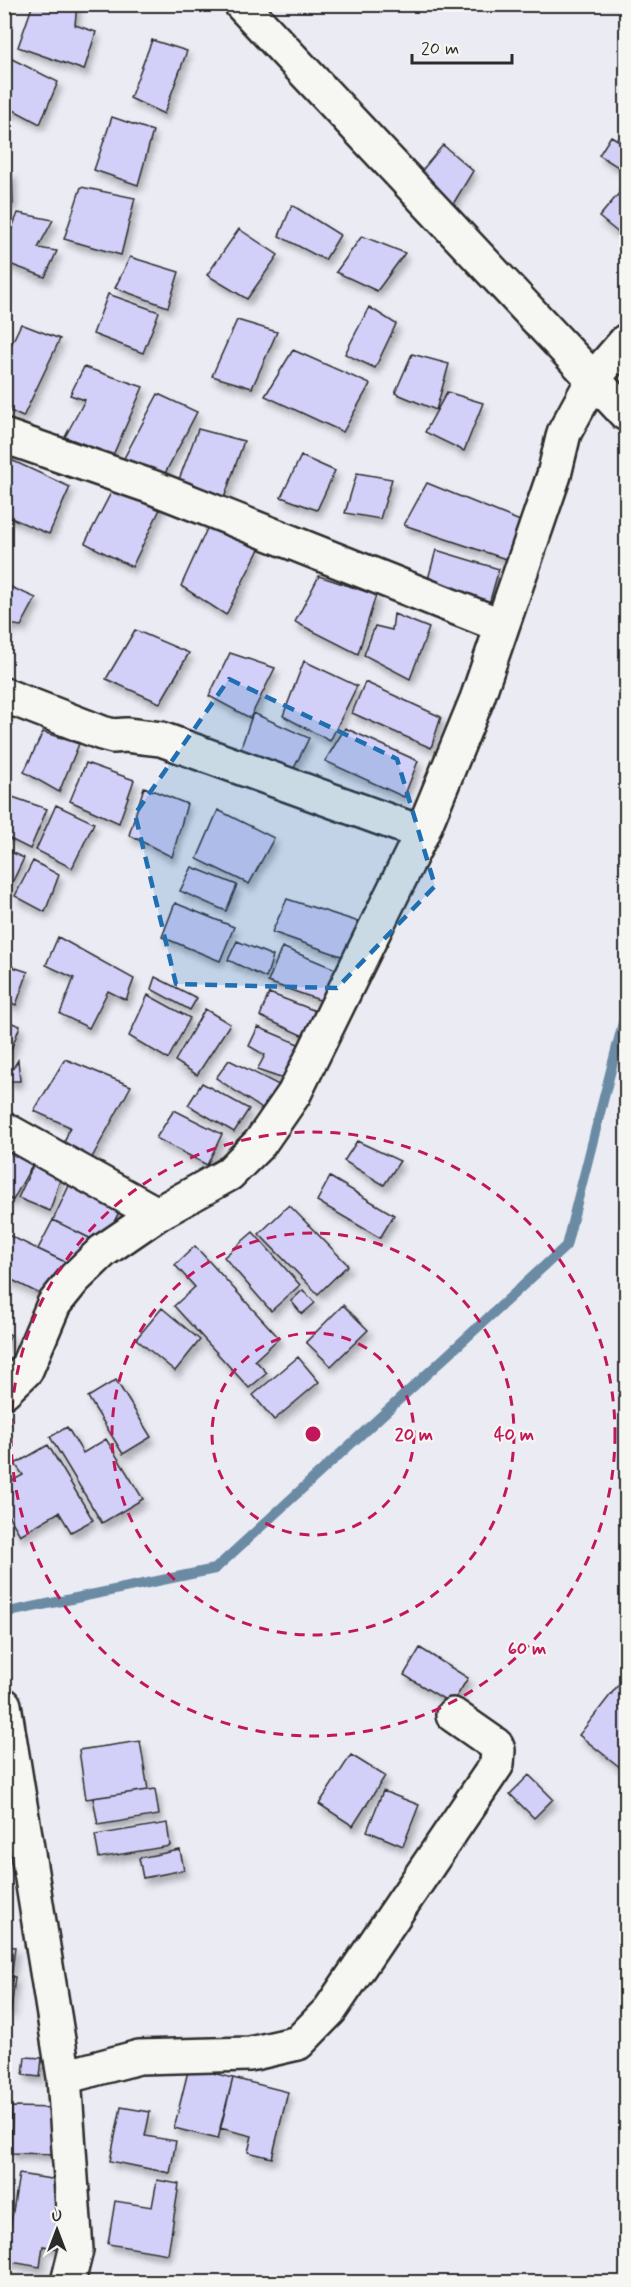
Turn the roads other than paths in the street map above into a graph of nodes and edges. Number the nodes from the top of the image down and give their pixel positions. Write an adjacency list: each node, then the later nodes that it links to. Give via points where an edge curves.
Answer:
1 (241, 4): 3 (street)
2 (627, 341): 3 (street)
3 (594, 378): 4 (street); 6 (street, via 564,433 554,475)
4 (627, 414)
5 (4, 436): 6 (street, via 152,487)
6 (502, 626): 8 (street)
7 (4, 695): 8 (street, via 102,734 161,739)
8 (422, 833): 10 (street, via 294,1094 260,1143 229,1174)
9 (4, 1128): 10 (street)
10 (156, 1214): 11 (street, via 103,1251 75,1278 54,1304 26,1370)
11 (4, 1391)
12 (4, 1705): 14 (street)
13 (453, 1715): 14 (street, via 495,1745 497,1764 330,2010 298,2043 250,2054 139,2056)
14 (64, 2077): 15 (street, via 76,2250)
15 (68, 2283)

